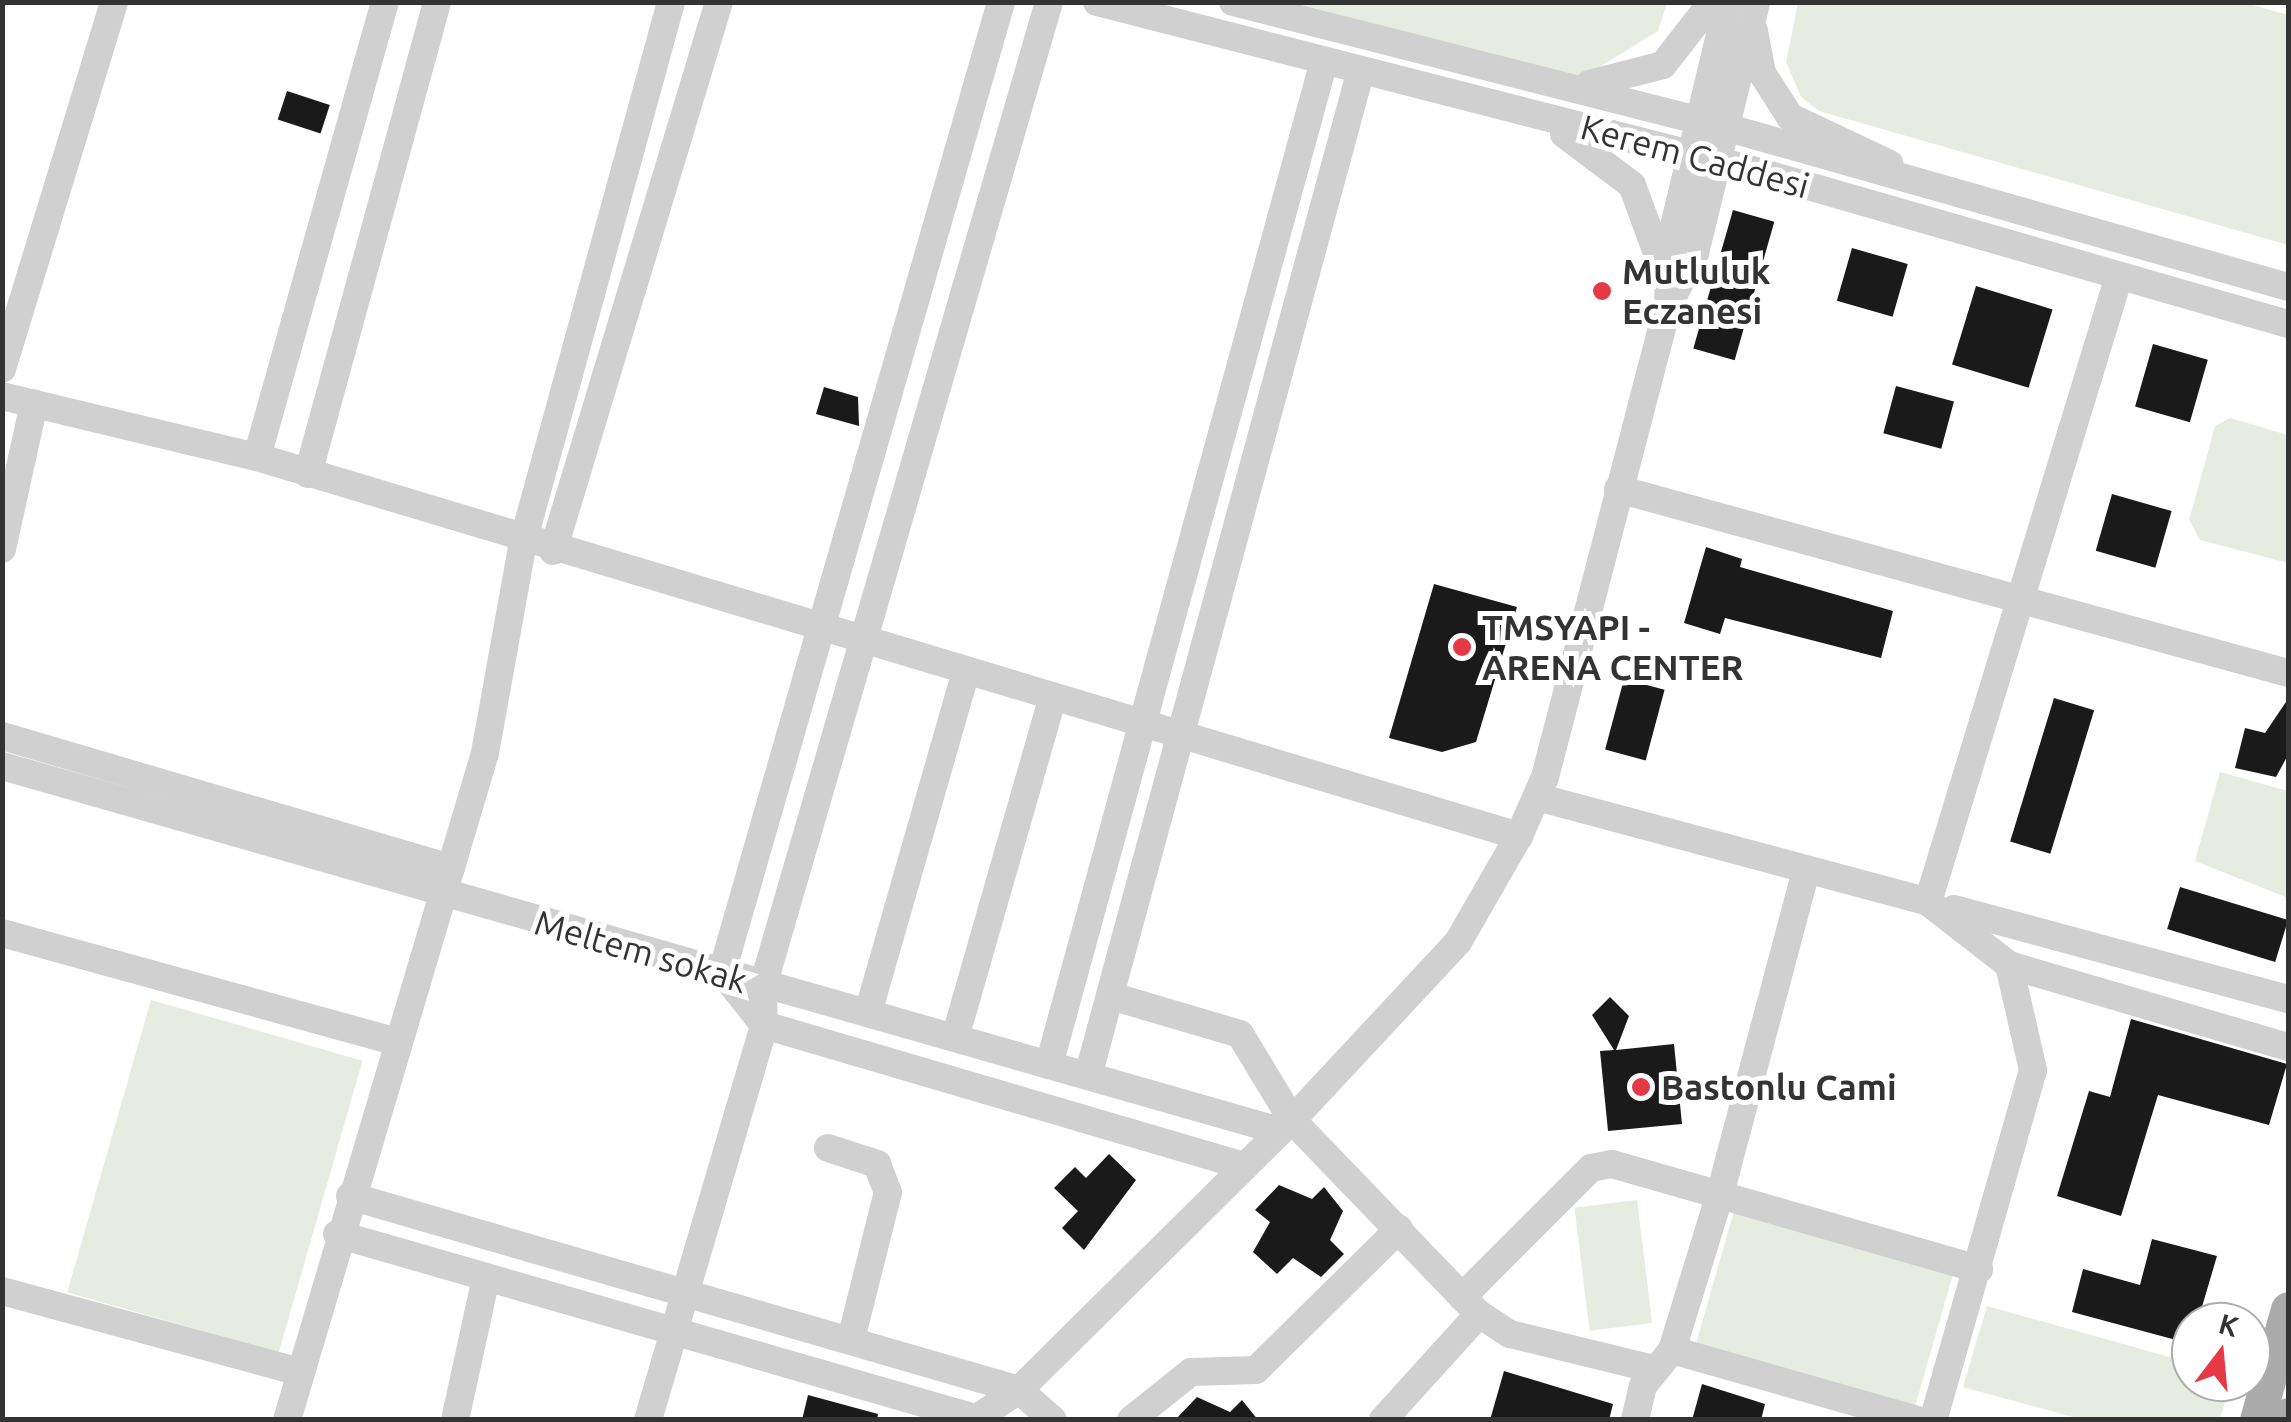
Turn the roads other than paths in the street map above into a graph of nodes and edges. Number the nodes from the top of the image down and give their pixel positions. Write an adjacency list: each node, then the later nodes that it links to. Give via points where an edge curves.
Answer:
1 (114, 2): 24 (street)
2 (386, 2): 27 (street)
3 (437, 2): 28 (street)
4 (671, 2): 30 (street)
5 (718, 2): 32 (street)
6 (1002, 2): 34 (street)
7 (1049, 2): 35 (street)
8 (1097, 2): 13 (street, Kerem Caddesi)
9 (1233, 2): 12 (street, Kerem Caddesi)
10 (1712, 2): 15 (street, via 1682,50 1650,72 1618,82)
11 (1746, 5): 17 (street); 19 (street, via 1762,73 1781,107 1874,152)
12 (1268, 7): 15 (street, Kerem Caddesi)
13 (1324, 60): 14 (street, Kerem Caddesi); 39 (street)
14 (1361, 70): 16 (street, Kerem Caddesi); 41 (street)
15 (1543, 81): 17 (street, Kerem Caddesi)
16 (1516, 110): 18 (street, Kerem Caddesi); 22 (street, via 1620,168 1653,226)
17 (1712, 123): 18 (street); 19 (street, Kerem Caddesi)
18 (1704, 158): 20 (street, Kerem Caddesi); 22 (street, via 1670,242)
19 (1906, 178): 21 (street, Kerem Caddesi)
20 (2119, 276): 23 (street, Kerem Caddesi); 33 (street)
21 (2288, 288)
22 (1668, 305): 29 (street)
23 (2288, 324)
24 (2, 369)
25 (2, 396): 26 (street)
26 (34, 403): 27 (street); 31 (street)
27 (256, 458): 28 (street)
28 (308, 474): 30 (street)
29 (1618, 489): 33 (street); 43 (street)
30 (523, 542): 32 (street); 46 (street, via 485,753)
31 (2, 549)
32 (553, 551): 34 (street)
33 (2021, 592): 36 (street); 47 (street)
34 (819, 631): 35 (street); 50 (street)
35 (859, 642): 37 (street); 51 (street)
36 (2288, 673)
37 (965, 674): 38 (street); 54 (street)
38 (1052, 700): 39 (street); 56 (street)
39 (1148, 728): 41 (street); 59 (street)
40 (2, 736): 46 (street, Meltem sokak)
41 (1185, 738): 44 (street); 52 (street)
42 (2, 766): 46 (street, Meltem sokak)
43 (1537, 797): 44 (street); 45 (street)
44 (1519, 836): 61 (street, via 1458,942)
45 (1806, 870): 47 (street); 64 (street)
46 (448, 882): 50 (street, Meltem sokak); 57 (street)
47 (1928, 902): 49 (street); 53 (street)
48 (2, 932): 57 (street)
49 (2009, 965): 58 (street); 68 (street, via 2033,1070)
50 (722, 972): 51 (street, Meltem sokak); 55 (street)
51 (763, 986): 54 (street, Meltem sokak); 55 (street)
52 (1111, 996): 60 (street); 61 (street, via 1240,1034)
53 (2288, 999)
54 (868, 1013): 56 (street, Meltem sokak)
55 (764, 1025): 63 (street, Meltem sokak); 71 (street)
56 (955, 1038): 59 (street, Meltem sokak)
57 (398, 1042): 65 (street)
58 (2288, 1047)
59 (1050, 1065): 60 (street, Meltem sokak)
60 (1088, 1076): 61 (street, Meltem sokak)
61 (1286, 1126): 63 (street); 66 (street)
62 (828, 1148): 75 (street, via 877,1164 888,1192)
63 (1244, 1166): 78 (street)
64 (1720, 1194): 68 (street); 72 (street, via 1612,1164 1590,1168); 76 (street)
65 (350, 1196): 67 (street); 71 (street)
66 (1399, 1229): 72 (street); 84 (street, via 1256,1370 1191,1372)
67 (337, 1234): 69 (street); 77 (street)
68 (1979, 1269): 88 (street)
69 (486, 1278): 74 (street); 81 (street)
70 (2, 1291): 77 (street)
71 (686, 1292): 74 (street); 75 (street)
72 (1471, 1306): 76 (street, via 1510,1334); 85 (street)
73 (2288, 1309): 89 (main road)
74 (676, 1335): 79 (street); 82 (street)
75 (851, 1340): 78 (street)
76 (1663, 1359): 86 (street); 87 (street)
77 (300, 1372): 80 (street)
78 (1019, 1390): 79 (street); 83 (street)
79 (974, 1419)
80 (288, 1420)
81 (455, 1420)
82 (648, 1420)
83 (1054, 1420)
84 (1131, 1420)
85 (1383, 1420)
86 (1635, 1420)
87 (1918, 1420)
88 (1933, 1420)
89 (2258, 1420)

